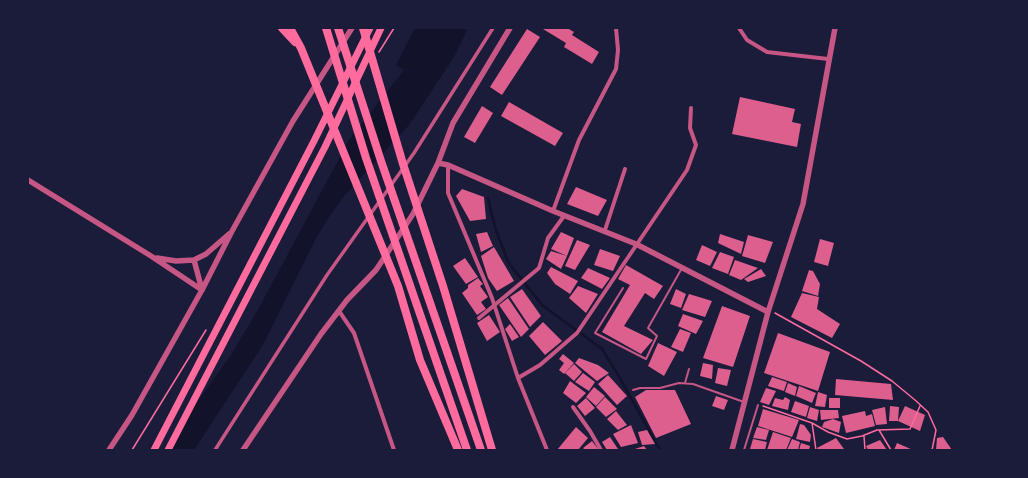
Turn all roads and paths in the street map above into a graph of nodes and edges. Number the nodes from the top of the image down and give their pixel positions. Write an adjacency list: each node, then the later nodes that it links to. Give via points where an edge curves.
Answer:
1 (282, 28): 14 (highway)
2 (290, 28): 14 (highway)
3 (326, 28): 53 (highway, via 366,158)
4 (338, 28): 54 (highway, via 379,156)
5 (352, 28): 24 (street, via 293,121)
6 (363, 28): 55 (highway)
7 (370, 28): 47 (highway, via 314,142)
8 (381, 28): 48 (highway, via 325,147)
9 (493, 28): 49 (street, via 414,153 327,275)
10 (510, 28): 17 (street, via 453,123)
11 (616, 28): 21 (street, via 616,69 579,140)
12 (739, 28): 15 (street, via 747,40 767,52)
13 (835, 28): 15 (street)
14 (301, 48): 52 (highway, via 398,286 420,360)
15 (828, 59): 33 (street, via 803,204)
16 (691, 108): 25 (street, via 690,128 696,145 693,158 649,229)
17 (438, 163): 18 (street); 32 (street, via 413,214 376,270)
18 (448, 165): 21 (street); 31 (street, via 448,193)
19 (625, 169): 23 (street)
20 (28, 180): 26 (street)
21 (553, 211): 22 (street)
22 (564, 216): 23 (street); 31 (street, via 548,238 539,268)
23 (605, 230): 25 (street)
24 (231, 233): 27 (street, via 206,254); 30 (street)
25 (636, 244): 28 (street); 36 (street, via 577,334 540,365)
26 (151, 256): 27 (street, via 176,261); 30 (street)
27 (194, 260): 30 (street)
28 (682, 268): 29 (lane, via 648,328 657,336 646,359 595,333); 33 (street)
29 (623, 288)
30 (202, 290): 46 (street, via 132,415)
31 (495, 306): 34 (street); 36 (street)
32 (338, 311): 50 (street); 51 (street, via 354,333)
33 (769, 311): 39 (street); 41 (path, via 861,361 892,381)
34 (479, 318)
35 (689, 369): 37 (lane)
36 (518, 378): 56 (street)
37 (685, 384): 38 (lane); 39 (lane, via 693,384)
38 (633, 390)
39 (744, 402): 58 (street)
40 (758, 405): 43 (path); 59 (lane)
41 (920, 405): 44 (path, via 910,429); 63 (path, via 928,412 936,430)
42 (573, 407): 57 (street)
43 (812, 423): 45 (path, via 847,439); 60 (path)
44 (879, 430): 45 (path); 62 (path)
45 (864, 436): 61 (path)
46 (109, 450)
47 (154, 450)
48 (168, 450)
49 (215, 450)
50 (243, 450)
51 (394, 450)
52 (458, 450)
53 (468, 450)
54 (482, 450)
55 (492, 450)
56 (548, 450)
57 (601, 450)
58 (732, 450)
59 (744, 450)
60 (816, 450)
61 (865, 450)
62 (891, 450)
63 (932, 450)

